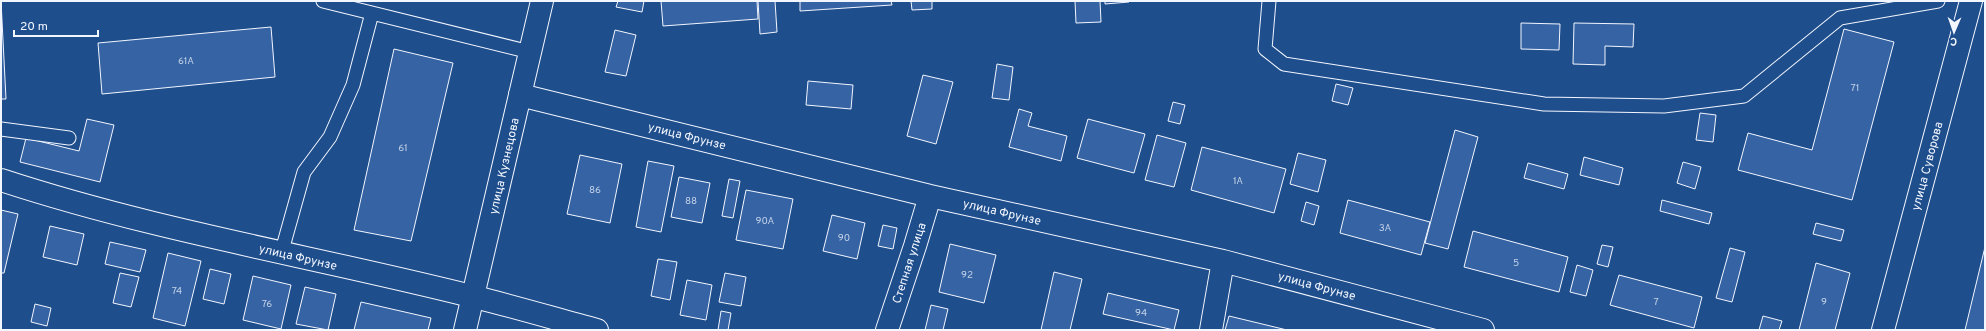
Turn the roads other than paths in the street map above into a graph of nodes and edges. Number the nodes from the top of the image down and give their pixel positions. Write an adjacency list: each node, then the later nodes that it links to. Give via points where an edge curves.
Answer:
1 (323, 1): 6 (lane)
2 (542, 1): 7 (street, улица Кузнецова)
3 (1269, 1): 4 (lane, via 1265,49 1284,64 1544,104 1664,106 1744,96 1840,18)
4 (1938, 1)
5 (1971, 1): 21 (street, улица Суворова)
6 (372, 13): 7 (lane); 13 (lane, via 353,85 330,137 304,172)
7 (530, 52): 8 (street, улица Кузнецова)
8 (520, 95): 12 (street, улица Фрунзе); 15 (street, улица Кузнецова)
9 (1, 129): 10 (lane)
10 (69, 138)
11 (1, 180): 13 (street, улица Фрунзе, via 52,197)
12 (930, 196): 14 (street, улица Фрунзе); 18 (street, Степная улица)
13 (281, 254): 15 (street, улица Фрунзе)
14 (1223, 261): 19 (street); 20 (street, улица Фрунзе)
15 (474, 297): 16 (street, улица Кузнецова); 17 (street, улица Фрунзе)
16 (465, 330)
17 (597, 330)
18 (887, 330)
19 (1212, 330)
20 (1483, 330)
21 (1884, 330)

